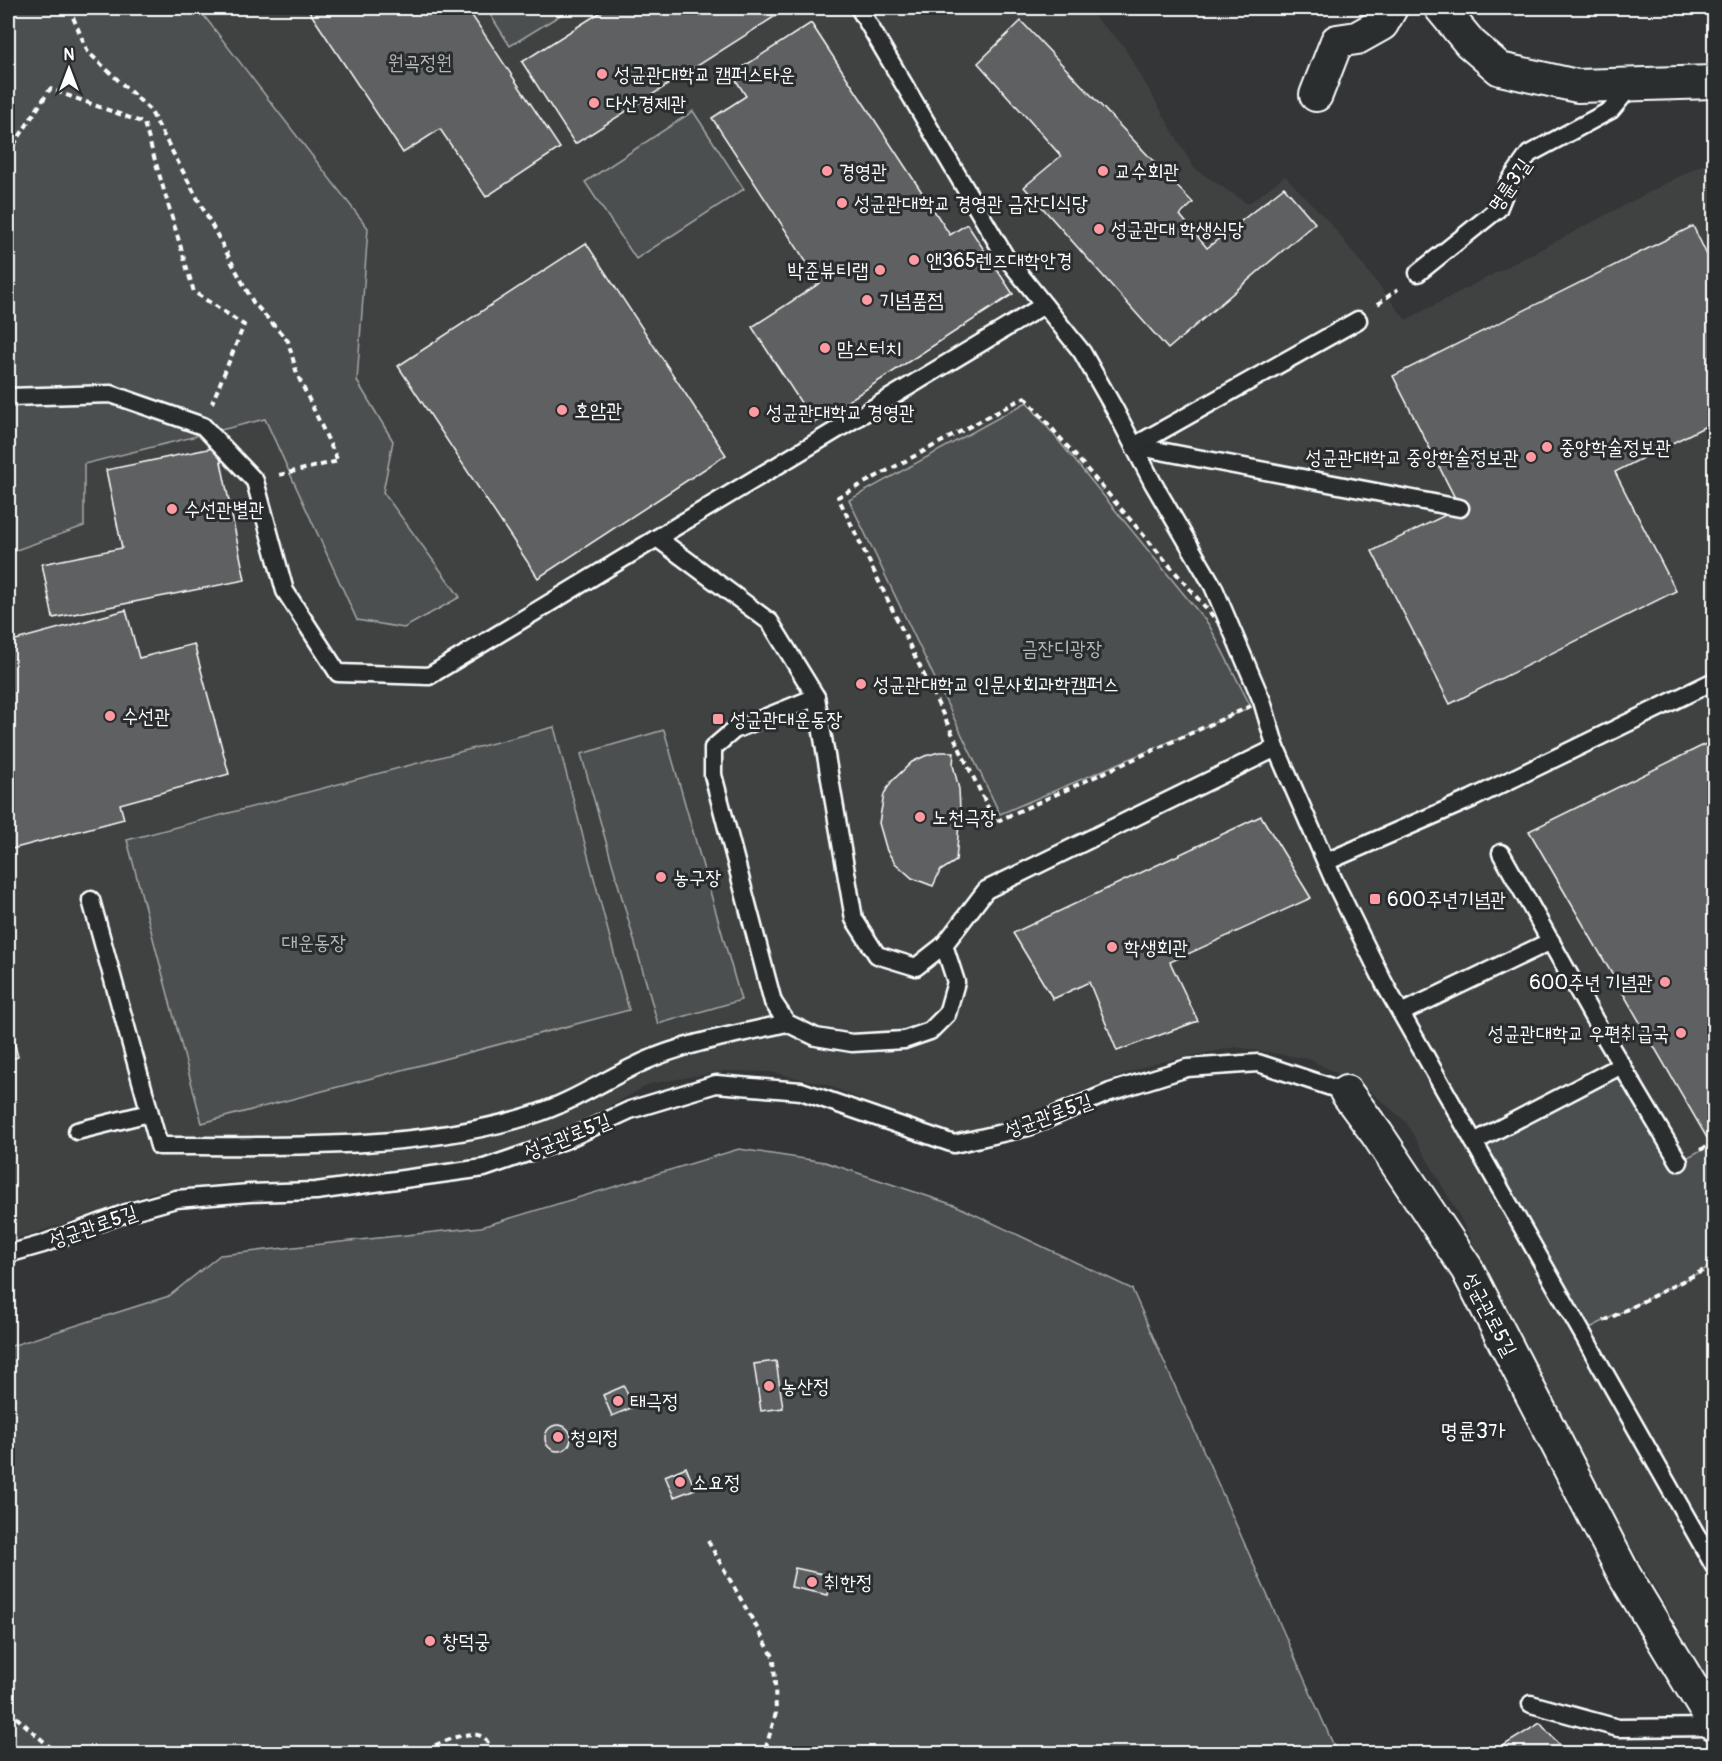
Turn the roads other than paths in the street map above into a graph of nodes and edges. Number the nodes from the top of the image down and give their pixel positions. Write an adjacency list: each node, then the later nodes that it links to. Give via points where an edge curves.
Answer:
1 (859, 8): 8 (lane, via 1005,256)
2 (1391, 8): 6 (street, via 1382,24 1357,38 1336,41)
3 (1441, 8): 5 (street, via 1470,43 1500,69 1577,86)
4 (1714, 82): 5 (street)
5 (1632, 85): 7 (lane, 명륜3길, via 1611,110 1529,154 1509,182 1498,209)
6 (1316, 95)
7 (1418, 273)
8 (1044, 305): 11 (lane, via 1082,352); 13 (lane)
9 (1358, 320): 11 (lane)
10 (8, 397): 13 (lane, via 111,394 203,426 255,481 285,591 338,673 429,676)
11 (1134, 446): 12 (lane); 16 (lane, via 1213,586 1262,701)
12 (1460, 508)
13 (657, 538): 15 (lane, via 770,622)
14 (1714, 681): 18 (lane, via 1471,800)
15 (816, 698): 21 (lane, via 854,919 877,956 916,968); 23 (lane, via 734,730 713,748 713,775 773,1002)
16 (1276, 748): 18 (lane); 21 (lane, via 986,890)
17 (1501, 853): 20 (lane)
18 (1326, 862): 22 (lane)
19 (91, 900): 26 (lane)
20 (1551, 940): 22 (lane); 24 (lane)
21 (944, 945): 23 (lane, via 956,982 947,1014 930,1031 904,1040 852,1043 816,1037)
22 (1401, 1013): 28 (lane)
23 (787, 1023): 26 (lane, via 695,1044 644,1062 534,1115 459,1133 309,1145 159,1146)
24 (1622, 1065): 28 (lane); 29 (lane)
25 (1346, 1092): 30 (lane, 성균관로5길, via 1258,1063 1187,1068 1110,1092 1028,1127 954,1144 801,1091 716,1084 630,1110 566,1140 484,1168 316,1191 176,1199); 33 (street, 성균관로5길, via 1467,1269 1625,1576)
26 (149, 1113): 27 (lane)
27 (77, 1131)
28 (1474, 1142): 31 (lane)
29 (1679, 1162)
30 (8, 1254)
31 (1714, 1566)
32 (1531, 1704): 33 (lane, via 1618,1728)
33 (1714, 1726)

